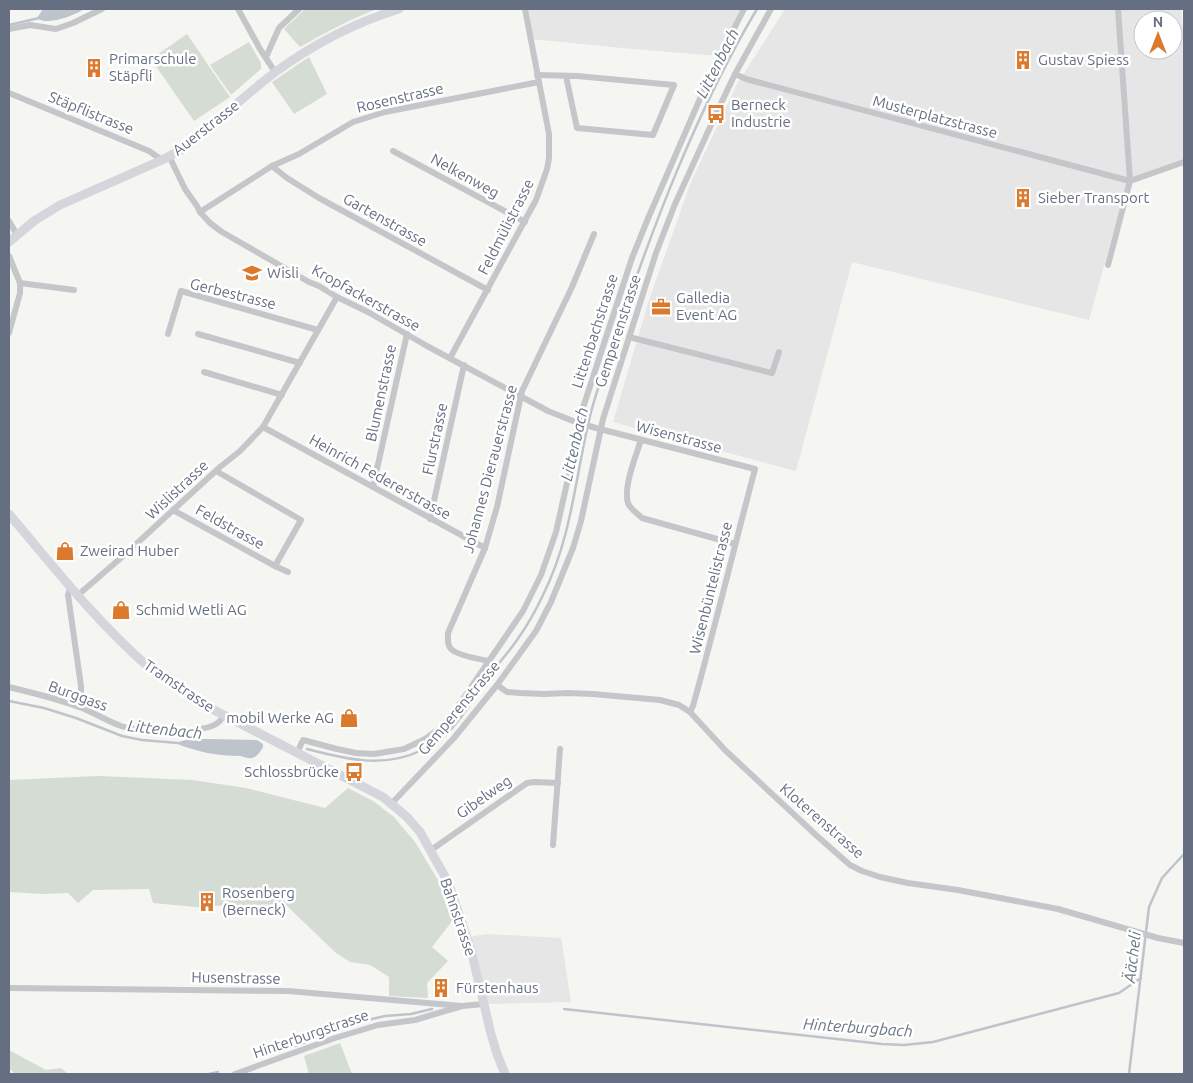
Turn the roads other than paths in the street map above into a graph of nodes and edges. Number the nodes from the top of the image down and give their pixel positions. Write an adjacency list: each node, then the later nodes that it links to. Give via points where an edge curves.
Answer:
1 (102, 9): 9 (street, via 56,29 30,25)
2 (238, 9): 10 (street)
3 (299, 9): 10 (street, via 279,28)
4 (399, 9): 11 (main road, Auerstrasse, via 354,25)
5 (526, 9): 14 (street, Feldmülistrasse)
6 (744, 9): 46 (street, Littenbachstrasse, via 709,78 649,216 624,282)
7 (771, 9): 12 (street, Gemperenstrasse)
8 (1118, 9): 20 (street)
9 (9, 29)
10 (266, 58): 11 (street)
11 (275, 72): 17 (main road, Auerstrasse, via 195,140)
12 (735, 74): 20 (street, Musterplatzstrasse); 38 (street, Gemperenstrasse, via 675,204)
13 (566, 76): 13 (street, Rosenstrasse, via 658,84 674,85 653,135 627,133 577,128); 14 (street, Rosenstrasse)
14 (538, 78): 19 (street, Rosenstrasse, via 377,114 353,122); 23 (street, Feldmülistrasse, via 549,134 549,158 539,195)
15 (9, 93): 17 (street, Stäpflistrasse)
16 (393, 151): 23 (street, Nelkenweg)
17 (166, 158): 21 (street, Kropfackerstrasse); 25 (main road, Auerstrasse, via 60,205)
18 (1184, 162): 20 (street)
19 (272, 166): 21 (street, Rosenstrasse); 31 (street, Gartenstrasse, via 319,198)
20 (1130, 180): 28 (street)
21 (200, 212): 32 (street, Kropfackerstrasse, via 222,232)
22 (9, 221): 25 (street)
23 (525, 222): 31 (street, Feldmülistrasse)
24 (594, 234): 45 (street, Johannes Dierauerstrasse)
25 (17, 235): 26 (main road, Auerstrasse)
26 (9, 242)
27 (9, 256): 29 (street)
28 (1108, 265)
29 (20, 283): 30 (street); 34 (street)
30 (74, 290)
31 (488, 290): 40 (street, Feldmülistrasse)
32 (336, 297): 33 (street, Wislistrasse); 37 (street, Kropfackerstrasse)
33 (318, 330): 35 (street, Gerbestrasse, via 181,291); 41 (street, Wislistrasse)
34 (9, 333)
35 (168, 334)
36 (198, 334): 41 (street)
37 (407, 334): 40 (street, Kropfackerstrasse); 52 (street, Blumenstrasse)
38 (629, 337): 39 (street, via 772,373); 48 (street, Gemperenstrasse)
39 (779, 352)
40 (450, 358): 42 (street, Kropfackerstrasse)
41 (300, 363): 44 (street, Wislistrasse)
42 (464, 365): 45 (street, Kropfackerstrasse); 55 (street, Flurstrasse)
43 (204, 372): 44 (street)
44 (282, 396): 47 (street, Wislistrasse)
45 (520, 397): 46 (street, Kropfackerstrasse); 57 (street, Johannes Dierauerstrasse)
46 (581, 424): 48 (street, Wisenstrasse); 62 (street, Littenbachstrasse, via 548,558 523,611)
47 (263, 427): 51 (street, Wislistrasse); 52 (street, Heinrich Federerstrasse)
48 (598, 428): 49 (street, Wisenstrasse); 63 (street, Gemperenstrasse, via 581,521 564,573 536,631)
49 (641, 440): 50 (street, Wisenstrasse); 56 (street, via 628,484 629,505 642,518)
50 (755, 469): 56 (street, Wisenbüntelistrasse)
51 (216, 471): 53 (street, Wislistrasse); 58 (street, Feldstrasse, via 304,521)
52 (373, 487): 55 (street, Heinrich Federerstrasse)
53 (173, 510): 58 (street, Feldstrasse); 61 (street, Wislistrasse)
54 (9, 514): 60 (main road, Tramstrasse)
55 (430, 518): 57 (street, Heinrich Federerstrasse)
56 (735, 544): 66 (street, Wisenbüntelistrasse, via 712,640)
57 (485, 548): 62 (street, Johannes Dierauerstrasse, via 448,634 448,644 457,652)
58 (275, 566): 59 (street, Feldstrasse)
59 (288, 572)
60 (71, 586): 61 (main road, Tramstrasse); 65 (street, via 68,595 81,686)
61 (78, 595): 67 (main road, Tramstrasse, via 152,669)
62 (489, 661): 69 (street, Littenbachstrasse, via 442,727 426,739 404,749 374,754 303,740)
63 (499, 686): 66 (street, Kloterenstrasse, via 507,692 576,693 660,700); 71 (street, Gemperenstrasse)
64 (9, 687): 65 (street, Burggass)
65 (79, 707): 67 (street, Burggass, via 122,726 151,730 199,729 216,724)
66 (690, 712): 74 (street, Kloterenstrasse, via 725,750 817,836 862,871 908,884 1040,905)
67 (224, 716): 69 (main road, Tramstrasse)
68 (560, 749): 70 (street)
69 (297, 753): 71 (main road, Tramstrasse)
70 (558, 783): 72 (street); 73 (street, Gibelweg, via 527,783)
71 (392, 803): 73 (main road, Bahnstrasse, via 420,832)
72 (553, 845)
73 (431, 850): 76 (main road, Bahnstrasse, via 448,882 461,918)
74 (1184, 943)
75 (9, 988): 77 (street, Husenstrasse, via 288,991)
76 (484, 1004): 77 (street, Hinterburgstrasse); 79 (main road, Bahnstrasse)
77 (462, 1006): 78 (street, Hinterburgstrasse, via 415,1020 378,1025)
78 (235, 1074)
79 (505, 1074)

